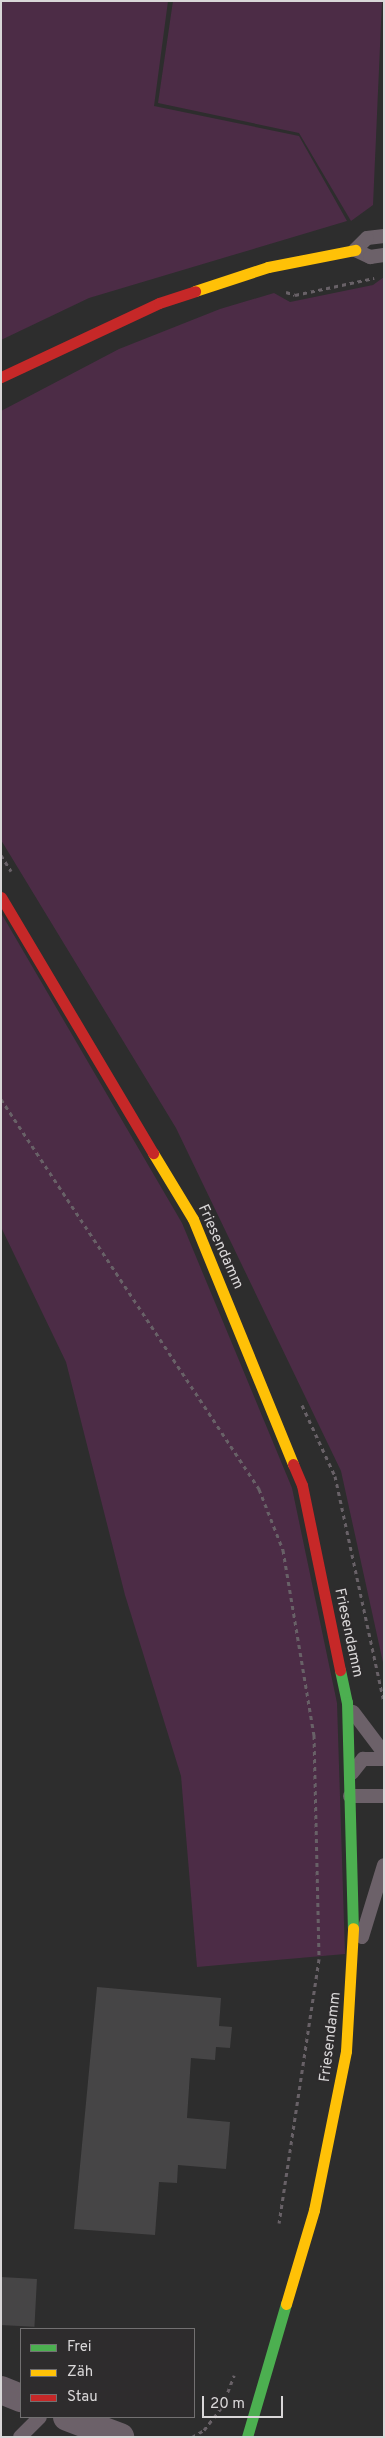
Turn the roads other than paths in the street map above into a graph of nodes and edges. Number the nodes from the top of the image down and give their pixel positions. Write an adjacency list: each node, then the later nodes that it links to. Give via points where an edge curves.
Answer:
1 (384, 236): 2 (lane, via 367,238)
2 (355, 250): 3 (lane, via 370,257); 4 (main road, via 268,267 159,302)
3 (384, 255)
4 (1, 377)
5 (1, 897): 6 (main road, Friesendamm, via 193,1219 302,1485)
6 (347, 1702): 7 (lane, via 359,1726); 9 (main road, Friesendamm)
7 (384, 1753)
8 (384, 1758): 9 (lane, via 363,1759)
9 (349, 1778): 10 (main road, Friesendamm)
10 (350, 1796): 11 (lane); 13 (main road, Friesendamm)
11 (384, 1796)
12 (384, 1865): 13 (lane)
13 (354, 1967): 20 (main road, Friesendamm, via 346,2052 318,2192 291,2301)
14 (1, 2390): 15 (street)
15 (20, 2398)
16 (39, 2418): 18 (lane)
17 (70, 2418): 19 (street)
18 (20, 2437)
19 (120, 2437)
20 (247, 2437)

